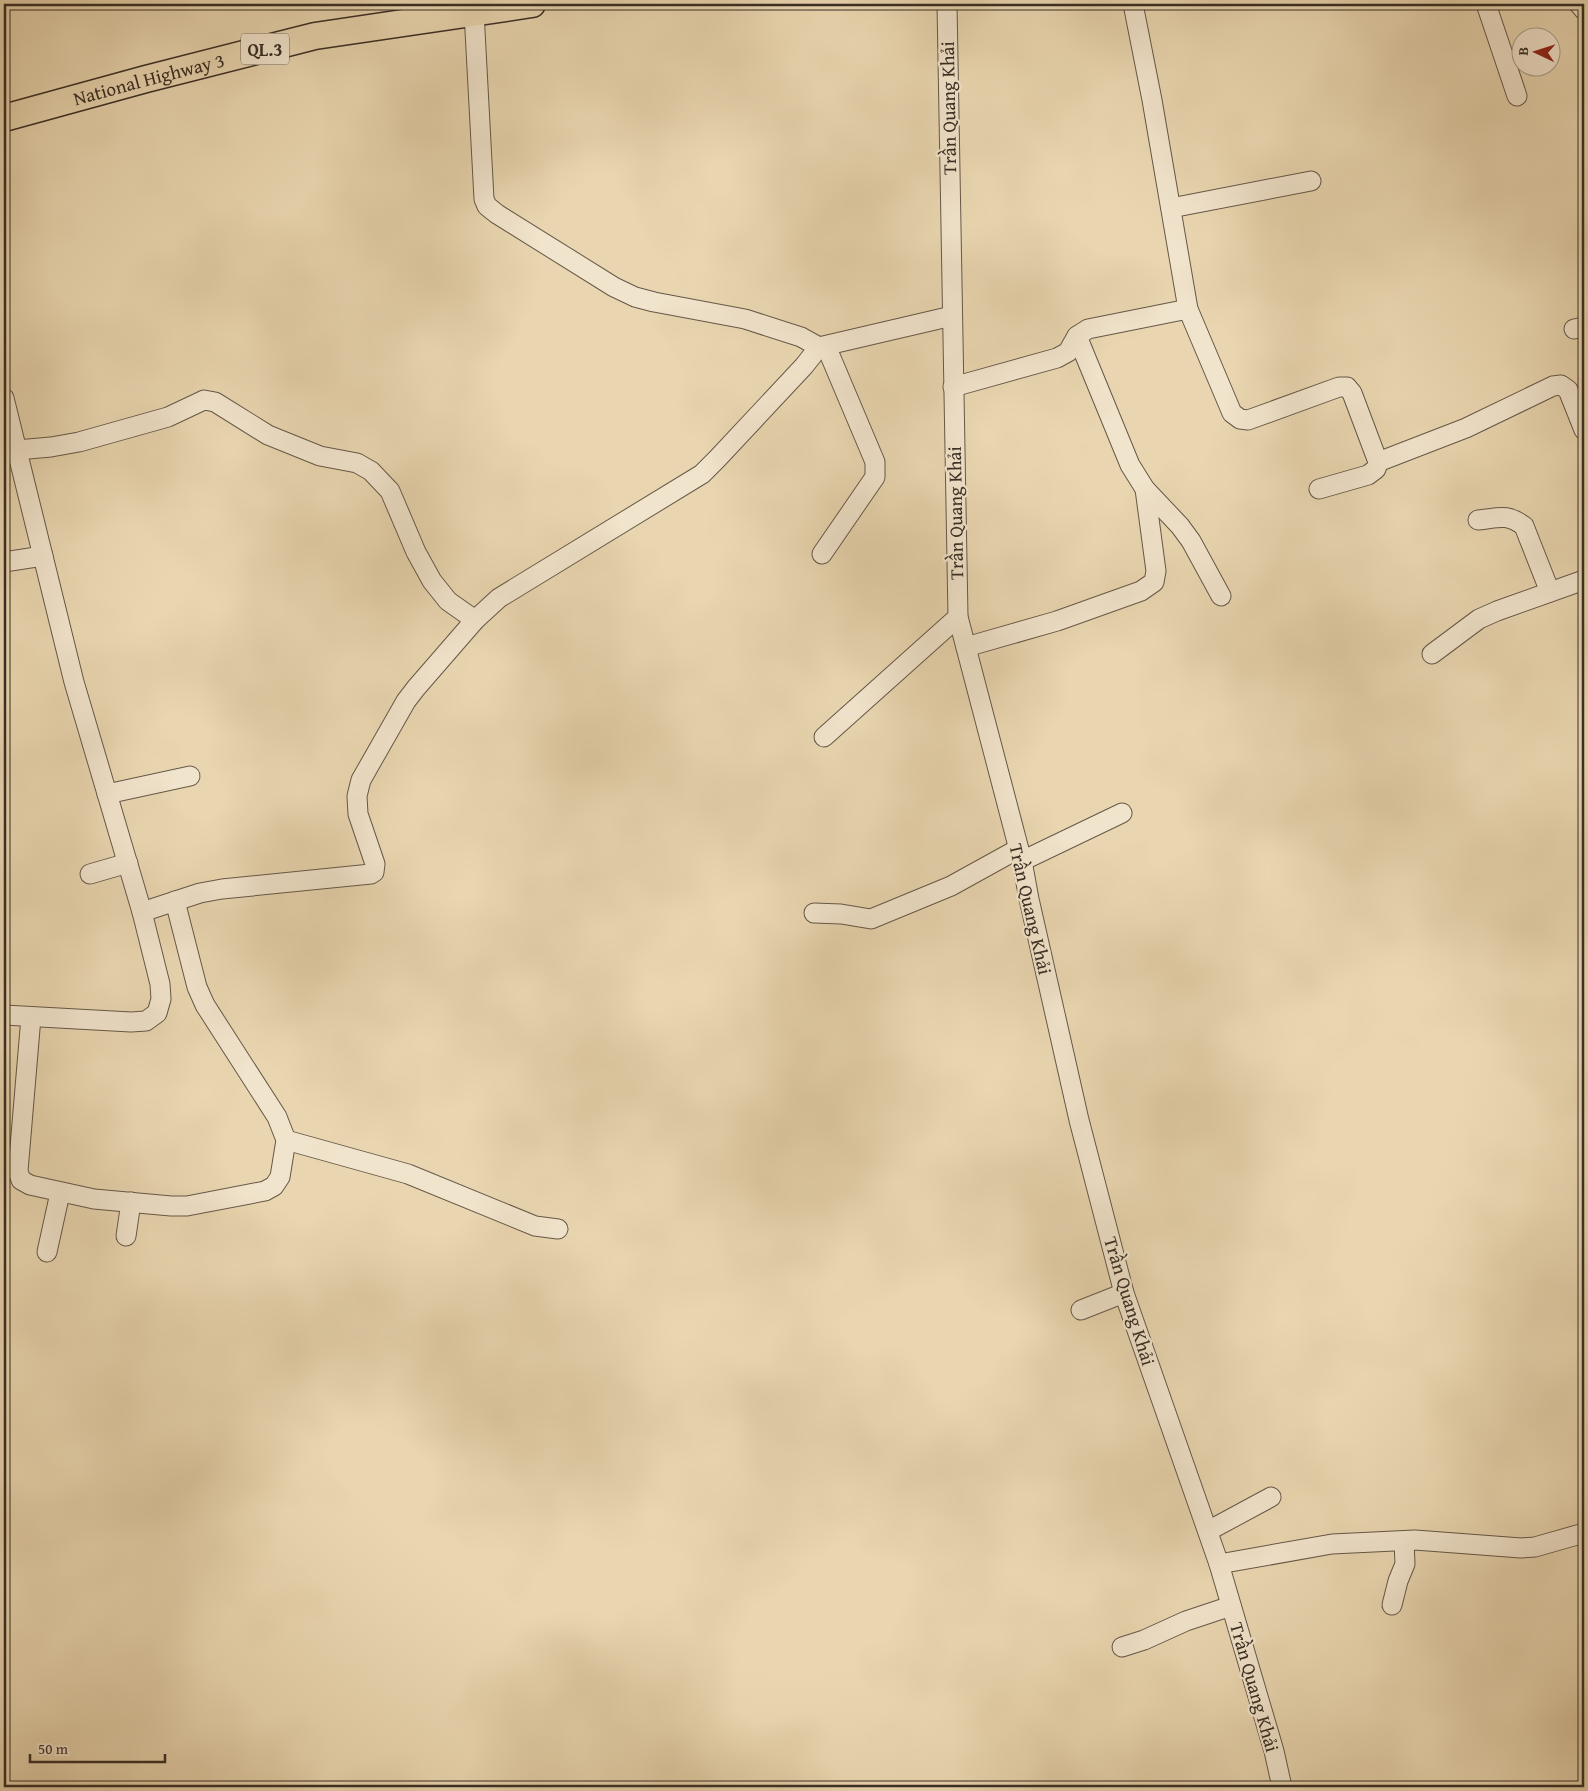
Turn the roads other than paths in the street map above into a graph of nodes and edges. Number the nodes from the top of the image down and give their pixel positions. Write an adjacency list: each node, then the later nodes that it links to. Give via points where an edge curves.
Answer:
1 (532, 4): 6 (highway, National Highway 3 / QL.3)
2 (947, 4): 13 (street, Trần Quang Khải)
3 (1133, 4): 11 (street)
4 (1486, 4): 8 (street)
5 (1580, 4): 7 (street)
6 (469, 10): 9 (highway, National Highway 3 / QL.3, via 315,36); 15 (street, via 484,199 491,210 635,297 745,319)
7 (1584, 10)
8 (1517, 96)
9 (4, 118)
10 (1312, 181): 11 (street)
11 (1171, 208): 12 (street)
12 (1188, 309): 14 (street, via 1088,329); 20 (street, via 1232,413 1248,420 1339,387 1348,388)
13 (952, 316): 15 (street); 16 (street, Trần Quang Khải)
14 (1077, 336): 16 (street, via 1068,352 1057,358); 21 (street, via 1130,465)
15 (822, 347): 24 (street, via 876,470 875,477); 31 (street, via 702,474 522,583)
16 (953, 387): 30 (street, Trần Quang Khải)
17 (4, 398): 19 (street)
18 (1582, 422): 20 (street, via 1568,390 1561,385 1554,386 1466,428)
19 (13, 455): 25 (street); 31 (street, via 79,442 168,417 204,400 215,402 268,435 320,456 356,463 371,471 390,491 432,581 448,601)
20 (1378, 462): 22 (street, via 1376,469 1368,475)
21 (1145, 489): 29 (street, via 1191,541); 32 (street, via 1156,571 1154,582 1141,591 1066,617)
22 (1319, 489)
23 (1478, 520): 28 (street, via 1507,517 1524,526)
24 (822, 554)
25 (43, 556): 26 (street); 36 (street, via 74,682)
26 (4, 562)
27 (1584, 580): 28 (street)
28 (1550, 592): 33 (street, via 1479,619)
29 (1220, 596)
30 (958, 617): 32 (street, Trần Quang Khải); 34 (street)
31 (474, 620): 41 (street, via 406,701 361,780 357,796 358,814 375,864 374,872 368,876 200,893)
32 (966, 647): 38 (street, Trần Quang Khải)
33 (1432, 654)
34 (824, 737)
35 (190, 776): 36 (street)
36 (107, 794): 39 (street)
37 (1122, 813): 38 (street)
38 (1020, 855): 43 (street, via 871,919); 52 (street, Trần Quang Khải, via 1079,1120)
39 (128, 864): 40 (street); 42 (street)
40 (90, 874)
41 (174, 901): 42 (street); 46 (street, via 197,987 205,1005 277,1117)
42 (142, 912): 45 (street, via 160,984 161,999 157,1013 146,1021 130,1022)
43 (814, 913)
44 (4, 1015): 45 (street)
45 (31, 1018): 47 (street, via 18,1176 30,1185)
46 (286, 1140): 48 (street, via 280,1177 265,1191 187,1206); 49 (street, via 408,1174 535,1226)
47 (60, 1193): 48 (street); 51 (street)
48 (131, 1202): 50 (street)
49 (558, 1229)
50 (126, 1236)
51 (47, 1252)
52 (1124, 1293): 53 (street); 55 (street, Trần Quang Khải)
53 (1081, 1310)
54 (1271, 1497): 55 (street)
55 (1208, 1531): 58 (street, Trần Quang Khải)
56 (1584, 1533): 57 (street, via 1521,1548)
57 (1404, 1541): 58 (street, via 1325,1545); 59 (street, via 1405,1564)
58 (1219, 1564): 60 (street, Trần Quang Khải)
59 (1392, 1605)
60 (1231, 1606): 61 (street); 62 (street, Trần Quang Khải)
61 (1122, 1646)
62 (1282, 1787)

